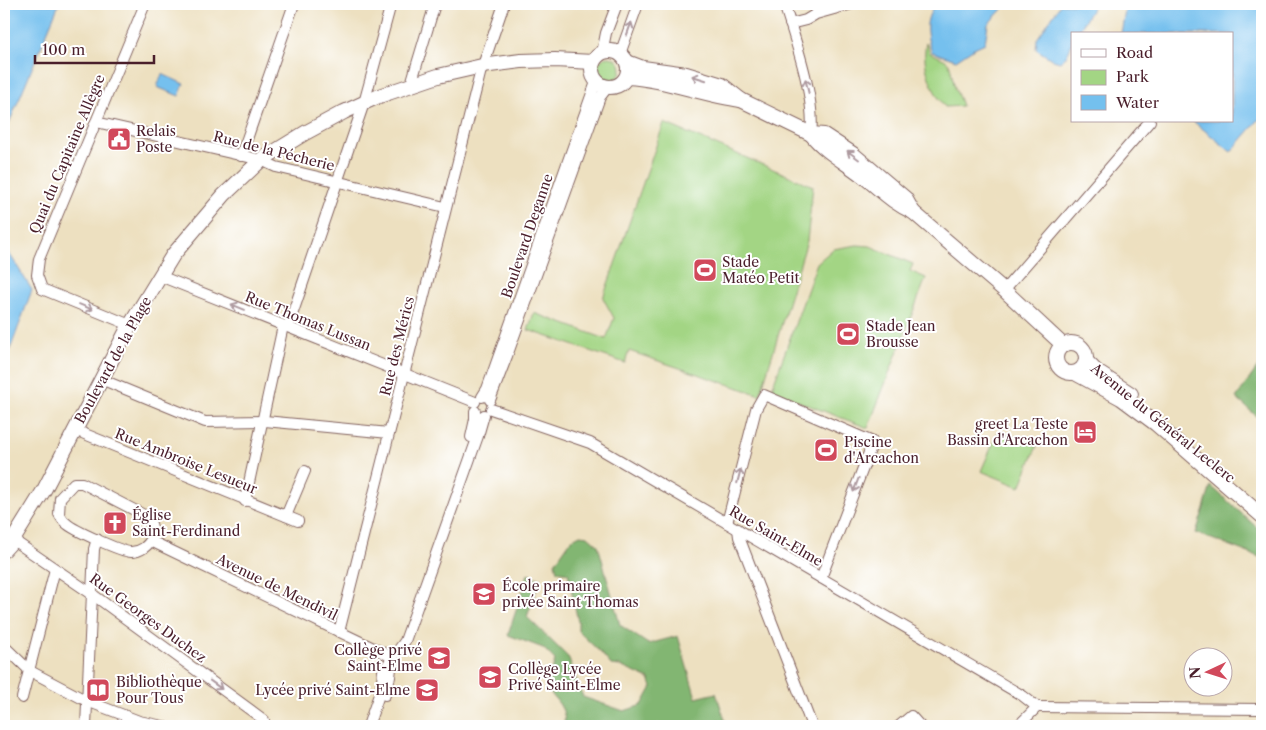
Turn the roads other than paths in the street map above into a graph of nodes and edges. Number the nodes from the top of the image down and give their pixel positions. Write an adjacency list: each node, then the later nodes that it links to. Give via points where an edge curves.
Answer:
1 (145, 4): 19 (street, Quai du Capitaine Allègre)
2 (294, 4): 22 (street)
3 (391, 4): 18 (street)
4 (436, 4): 15 (street)
5 (504, 4): 13 (street, Rue des Mérics)
6 (617, 4): 11 (street)
7 (638, 4): 12 (street, one-way to 7)
8 (784, 4): 10 (street)
9 (852, 4): 10 (street)
10 (790, 24): 21 (street, one-way to 10, via 813,120 807,87)
11 (597, 57): 12 (main road, via 608,51); 13 (main road, Boulevard de la Plage); 16 (main road, via 592,72)
12 (624, 58): 14 (main road, via 628,67); 17 (main road, one-way to 12, via 722,85 686,74 643,68)
13 (482, 66): 15 (main road, Boulevard de la Plage); 25 (street, Rue des Mérics)
14 (627, 77): 16 (main road, via 617,86); 17 (main road, via 642,77)
15 (411, 84): 18 (main road, Boulevard de la Plage)
16 (601, 85): 35 (street, Boulevard Deganne, via 513,317)
17 (741, 100): 21 (main road)
18 (364, 103): 23 (main road, Boulevard de la Plage); 24 (street)
19 (96, 122): 22 (street, Rue de la Pécherie); 28 (street, Quai du Capitaine Allègre, one-way to 28, via 39,259 37,275 42,289)
20 (1149, 122): 27 (street)
21 (811, 134): 27 (main road, via 819,144 886,197 912,212)
22 (241, 156): 23 (street, Rue de la Pécherie)
23 (261, 160): 24 (street, Rue de la Pécherie); 26 (main road, Boulevard de la Plage, via 224,195 173,255)
24 (338, 181): 25 (street, Rue de la Pécherie); 29 (street)
25 (445, 208): 33 (street, Rue des Mérics)
26 (160, 276): 28 (main road, Boulevard de la Plage); 29 (street, Rue Thomas Lussan, one-way to 26)
27 (1004, 290): 30 (main road)
28 (130, 325): 34 (main road, Boulevard de la Plage)
29 (285, 326): 33 (street, Rue Thomas Lussan); 36 (street)
30 (1063, 345): 31 (main road, via 1078,344 1085,352); 32 (main road, via 1056,356 1058,366 1064,372)
31 (1086, 361): 32 (main road); 43 (main road, Avenue du Général Leclerc, via 1178,431)
32 (1075, 373): 45 (main road, Avenue du Général Leclerc, via 1121,398 1156,424)
33 (404, 374): 35 (street, Rue Thomas Lussan); 38 (street, Rue des Mérics)
34 (102, 380): 36 (street, via 205,422); 37 (main road, Boulevard de la Plage)
35 (483, 406): 47 (street, Rue Saint-Elme, via 590,443); 58 (street, Boulevard Deganne, via 475,444 405,641)
36 (262, 422): 38 (street); 42 (street)
37 (75, 430): 40 (main road, Boulevard de la Plage); 42 (street, Rue Ambroise Lesueur)
38 (389, 432): 56 (street, Rue des Mérics)
39 (305, 471): 44 (street)
40 (44, 490): 41 (street); 50 (main road, Boulevard de la Plage)
41 (60, 498): 49 (street, via 58,514 66,524); 51 (street, via 74,483 82,483 146,516 152,525)
42 (245, 501): 44 (street, Rue Ambroise Lesueur)
43 (1262, 503)
44 (286, 516): 46 (street, Rue Ambroise Lesueur)
45 (1262, 516)
46 (298, 521)
47 (728, 523): 48 (street, Rue Saint-Elme); 54 (street, one-way to 54, via 756,409 764,395 873,442)
48 (738, 529): 54 (street, Rue Saint-Elme); 69 (street)
49 (97, 539): 51 (street, via 127,552 140,550); 55 (street)
50 (14, 540): 52 (main road, Boulevard de la Plage); 53 (street, Rue Georges Duchez)
51 (151, 541): 56 (street, Avenue de Mendivil)
52 (4, 550)
53 (55, 569): 55 (street, Rue Georges Duchez); 59 (street)
54 (821, 578): 62 (street, Rue Saint-Elme)
55 (92, 594): 61 (street); 64 (street, Rue Georges Duchez, one-way to 64)
56 (338, 632): 58 (street, Avenue de Mendivil)
57 (4, 646): 59 (street)
58 (392, 658): 67 (street, Boulevard Deganne, via 383,671 381,689); 68 (street, Boulevard Deganne, via 388,683)
59 (30, 671): 60 (street); 61 (street)
60 (22, 698)
61 (86, 701): 65 (street); 66 (street)
62 (1037, 707): 63 (street); 72 (street)
63 (1262, 709)
64 (263, 723)
65 (86, 726)
66 (162, 726)
67 (368, 726)
68 (374, 726)
69 (812, 726)
70 (899, 726): 71 (street, via 911,716)
71 (920, 726)
72 (1018, 726)

